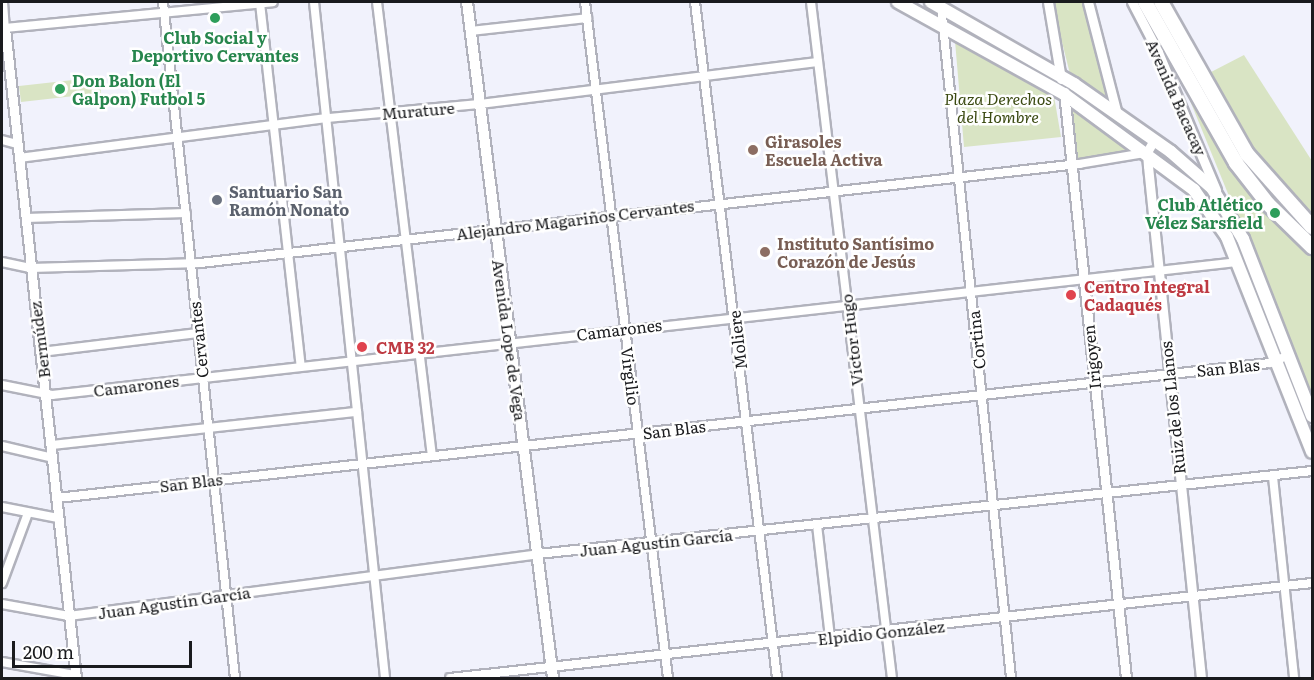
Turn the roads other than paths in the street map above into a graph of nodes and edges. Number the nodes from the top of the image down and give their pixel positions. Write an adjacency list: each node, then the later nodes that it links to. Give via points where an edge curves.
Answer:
1 (3, 2): 21 (street, Bermúdez)
2 (163, 2): 18 (street, Cervantes)
3 (273, 2): 16 (street)
4 (314, 2): 31 (street)
5 (377, 2): 29 (street)
6 (467, 2): 22 (main road, Avenida Lope de Vega)
7 (585, 2): 19 (street, Virgilio)
8 (695, 2): 24 (street, Moliere)
9 (811, 2): 23 (street, Víctor Hugo)
10 (898, 2): 20 (main road)
11 (1048, 2): 25 (street, Irigoyen)
12 (1088, 2): 30 (street)
13 (1132, 2): 42 (street, Avenida Bacacay, via 1158,52)
14 (1145, 2): 51 (highway, via 1236,163 1268,204)
15 (1161, 2): 47 (highway, via 1247,154)
16 (260, 3): 18 (street); 32 (street)
17 (938, 3): 20 (street, Cortina); 25 (main road)
18 (164, 12): 21 (street); 33 (street, Cervantes)
19 (587, 18): 22 (street); 26 (street, Virgilio)
20 (944, 26): 27 (main road); 40 (street, Cortina)
21 (3, 28): 36 (street, Bermúdez)
22 (470, 31): 28 (main road, Avenida Lope de Vega)
23 (817, 62): 24 (street, Murature); 41 (street, Víctor Hugo)
24 (705, 76): 26 (street, Murature); 43 (street, Moliere)
25 (1061, 76): 27 (street, Irigoyen); 30 (main road)
26 (597, 90): 28 (street, Murature); 45 (street, Virgilio)
27 (1064, 94): 37 (main road); 39 (street, Irigoyen)
28 (480, 104): 29 (street, Murature); 48 (main road, Avenida Lope de Vega)
29 (391, 112): 31 (street, Murature); 49 (street)
30 (1117, 114): 35 (main road)
31 (328, 118): 32 (street, Murature); 50 (street)
32 (274, 125): 33 (street, Murature); 52 (street)
33 (177, 137): 38 (street, Murature); 44 (street, Cervantes)
34 (2, 140): 36 (street)
35 (1154, 140): 37 (street); 42 (main road, via 1191,167)
36 (17, 144): 38 (street, Bermúdez)
37 (1147, 152): 39 (street, Alejandro Magariños Cervantes); 53 (main road, via 1183,179 1207,205); 57 (street, Ruiz de los Llanos)
38 (19, 158): 46 (street, Bermúdez)
39 (1071, 165): 40 (street, Alejandro Magariños Cervantes); 58 (street, Irigoyen)
40 (959, 176): 41 (street, Alejandro Magariños Cervantes); 59 (street, Cortina)
41 (833, 190): 43 (street, Alejandro Magariños Cervantes); 60 (street, Víctor Hugo)
42 (1218, 195): 67 (main road, via 1243,238)
43 (720, 202): 45 (street, Alejandro Magariños Cervantes); 61 (street, Moliere)
44 (186, 213): 46 (street); 54 (street, Cervantes)
45 (612, 215): 48 (street, Alejandro Magariños Cervantes); 62 (street, Virgilio)
46 (26, 218): 56 (street, Bermúdez)
47 (1312, 226)
48 (495, 228): 49 (street, Alejandro Magariños Cervantes); 64 (main road, Avenida Lope de Vega)
49 (407, 239): 50 (street, Alejandro Magariños Cervantes); 66 (street)
50 (340, 247): 52 (street, Alejandro Magariños Cervantes); 68 (street)
51 (1312, 247)
52 (289, 253): 54 (street, Alejandro Magariños Cervantes); 70 (street)
53 (1237, 262): 57 (street, Camarones); 69 (main road)
54 (191, 264): 56 (street, Alejandro Magariños Cervantes); 63 (street, Cervantes)
55 (2, 265): 56 (street, Alejandro Magariños Cervantes)
56 (31, 268): 65 (street, Bermúdez)
57 (1158, 270): 58 (street, Camarones); 71 (street, Ruiz de los Llanos)
58 (1083, 279): 59 (street, Camarones); 73 (street, Irigoyen)
59 (971, 291): 60 (street, Camarones); 76 (street, Cortina)
60 (846, 304): 61 (street, Camarones); 77 (street, Víctor Hugo)
61 (734, 316): 62 (street, Camarones); 80 (street, Moliere)
62 (625, 328): 64 (street, Camarones); 82 (street, Virgilio)
63 (198, 333): 65 (street); 72 (street, Cervantes)
64 (510, 342): 66 (street, Camarones); 85 (main road, Avenida Lope de Vega)
65 (41, 352): 75 (street, Bermúdez)
66 (421, 352): 68 (street, Camarones); 87 (street)
67 (1289, 355): 69 (street, San Blas); 79 (main road)
68 (351, 360): 70 (street, Camarones); 78 (street)
69 (1276, 361): 71 (street, San Blas); 86 (main road)
70 (301, 366): 72 (street, Camarones)
71 (1168, 374): 73 (street, San Blas); 93 (street, Ruiz de los Llanos)
72 (202, 377): 75 (street, Camarones); 81 (street, Cervantes)
73 (1094, 383): 76 (street, San Blas); 94 (street, Irigoyen)
74 (2, 385): 75 (street, Camarones)
75 (46, 394): 83 (street, Bermúdez)
76 (982, 395): 77 (street, San Blas); 97 (street, Cortina)
77 (859, 408): 80 (street, San Blas); 100 (street, Víctor Hugo)
78 (357, 412): 81 (street); 89 (street)
79 (1312, 416)
80 (746, 420): 82 (street, San Blas); 102 (street, Moliere)
81 (207, 429): 83 (street); 92 (street, Cervantes)
82 (638, 433): 85 (street, San Blas); 103 (street, Virgilio)
83 (52, 445): 88 (street, Bermúdez)
84 (2, 446): 88 (street)
85 (524, 446): 87 (street, San Blas); 104 (main road, Avenida Lope de Vega)
86 (1312, 452)
87 (432, 455): 89 (street, San Blas)
88 (52, 458): 95 (street, Bermúdez)
89 (362, 463): 92 (street, San Blas); 105 (street)
90 (1312, 471): 91 (street, Juan Agustín García)
91 (1273, 477): 93 (street, Juan Agustín García); 108 (street)
92 (214, 479): 95 (street, San Blas); 109 (street, Cervantes)
93 (1181, 487): 94 (street, Juan Agustín García); 110 (street, Ruiz de los Llanos)
94 (1106, 495): 97 (street, Juan Agustín García); 112 (street, Irigoyen)
95 (57, 498): 99 (street, Bermúdez)
96 (2, 507): 98 (street)
97 (993, 507): 100 (street, Juan Agustín García); 114 (street, Cortina)
98 (28, 513): 99 (street); 107 (street)
99 (58, 518): 113 (street, Bermúdez)
100 (872, 519): 101 (street, Juan Agustín García); 115 (street, Víctor Hugo)
101 (817, 525): 102 (street, Juan Agustín García); 116 (street)
102 (759, 532): 103 (street, Juan Agustín García); 117 (street, Moliere)
103 (651, 544): 104 (street, Juan Agustín García); 118 (street, Virgilio)
104 (537, 554): 105 (street, Juan Agustín García); 120 (main road, Avenida Lope de Vega)
105 (374, 575): 109 (street, Juan Agustín García); 123 (street)
106 (1312, 583): 108 (street, Elpidio González)
107 (2, 584)
108 (1284, 586): 110 (street, Elpidio González); 132 (street)
109 (226, 595): 113 (street, Juan Agustín García); 122 (street, Cervantes)
110 (1192, 597): 112 (street, Elpidio González); 131 (street, Ruiz de los Llanos)
111 (2, 604): 113 (street, Juan Agustín García)
112 (1118, 604): 114 (street, Elpidio González); 130 (street, Irigoyen)
113 (69, 616): 121 (street, Bermúdez)
114 (1006, 618): 115 (street, Elpidio González); 129 (street, Cortina)
115 (886, 631): 116 (street, Elpidio González); 128 (street, Víctor Hugo)
116 (830, 638): 117 (street, Elpidio González)
117 (773, 644): 118 (street, Elpidio González); 127 (street, Moliere)
118 (664, 657): 120 (street, Elpidio González); 126 (street, Virgilio)
119 (2, 662): 121 (street)
120 (551, 665): 124 (street, Elpidio González); 125 (main road, Avenida Lope de Vega)
121 (76, 677)
122 (235, 678)
123 (385, 678)
124 (450, 678)
125 (553, 678)
126 (668, 678)
127 (777, 678)
128 (892, 678)
129 (1011, 678)
130 (1126, 678)
131 (1201, 678)
132 (1294, 678)

